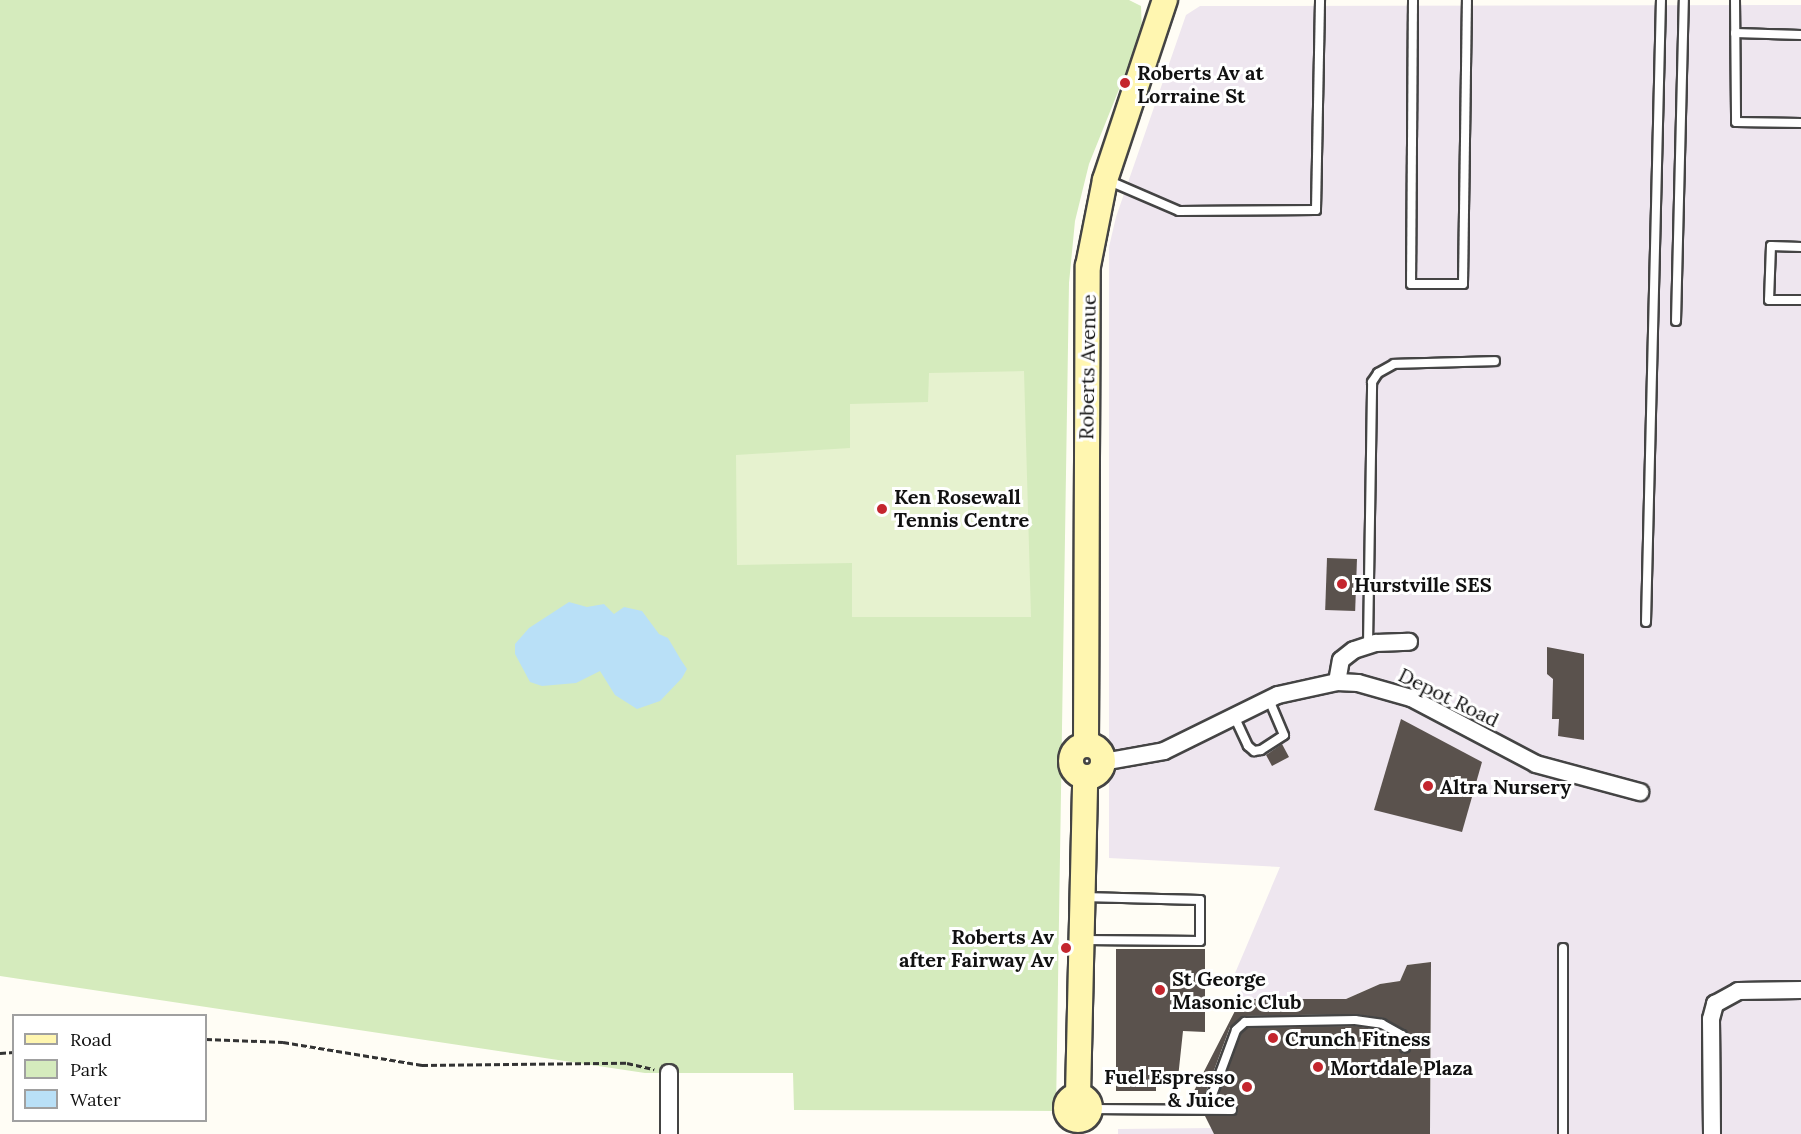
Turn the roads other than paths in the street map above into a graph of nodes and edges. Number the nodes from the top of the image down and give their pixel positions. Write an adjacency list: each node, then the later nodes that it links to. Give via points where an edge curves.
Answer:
1 (1165, 0): 11 (street, Roberts Avenue)
2 (1320, 0): 11 (lane, via 1316,210 1179,211)
3 (1413, 0): 4 (lane, via 1411,284 1463,284)
4 (1467, 0)
5 (1661, 0): 16 (lane)
6 (1684, 0): 14 (lane)
7 (1735, 0): 8 (lane)
8 (1735, 33): 9 (lane); 10 (lane, via 1736,122)
9 (1801, 35)
10 (1801, 123)
11 (1106, 180): 22 (street, Roberts Avenue, via 1088,266 1086,745 1096,748)
12 (1801, 247): 13 (lane, via 1771,246 1769,300)
13 (1801, 300)
14 (1676, 321)
15 (1495, 361): 18 (lane, via 1394,364 1378,373 1372,382)
16 (1646, 622)
17 (1409, 642): 18 (street)
18 (1368, 645): 19 (street, via 1345,655)
19 (1337, 682): 20 (street, Depot Road); 23 (street, Depot Road, via 1395,691 1536,764)
20 (1269, 699): 21 (street, Depot Road); 21 (lane, via 1284,735 1261,750 1254,751 1248,746)
21 (1234, 716): 22 (street, Depot Road, via 1164,751)
22 (1094, 770): 24 (street)
23 (1640, 792)
24 (1083, 897): 25 (street); 25 (lane, via 1200,900 1200,941)
25 (1082, 939): 32 (street)
26 (1563, 948): 34 (lane)
27 (1801, 990): 35 (street, via 1738,991 1715,1004 1711,1019)
28 (1405, 1048): 30 (lane, via 1402,1035 1382,1024 1355,1020 1245,1022 1236,1030 1212,1095)
29 (669, 1073): 33 (street)
30 (1200, 1108): 31 (lane); 32 (lane)
31 (1232, 1110)
32 (1081, 1115)
33 (669, 1134)
34 (1563, 1134)
35 (1712, 1134)

